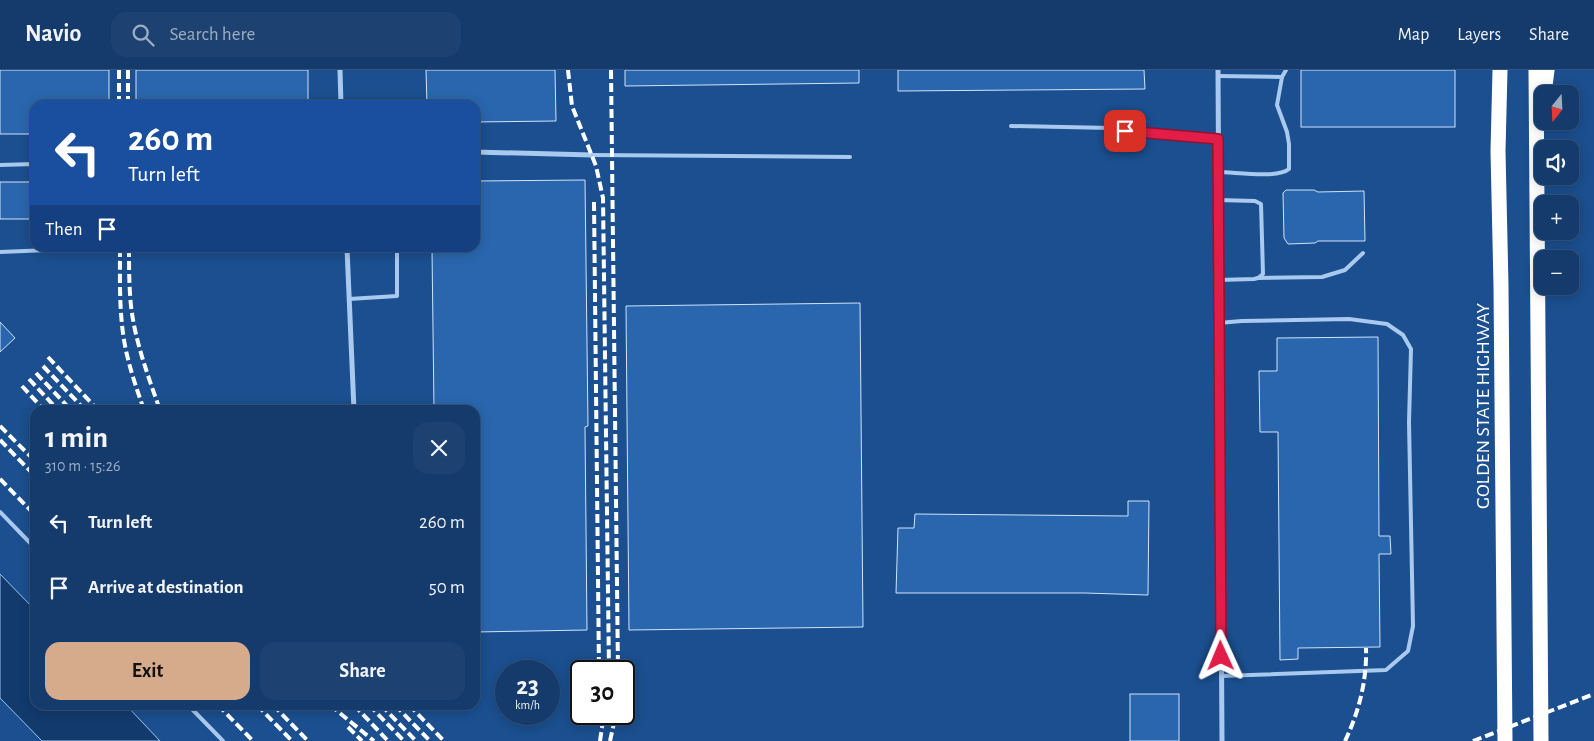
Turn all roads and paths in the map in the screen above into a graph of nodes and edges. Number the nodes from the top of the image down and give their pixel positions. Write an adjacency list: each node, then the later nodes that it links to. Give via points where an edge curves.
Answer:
1 (340, 70): 9 (street)
2 (1286, 70): 7 (lane)
3 (1500, 70): 37 (highway, GOLDEN STATE HIGHWAY, via 1498,150)
4 (1536, 70): 12 (highway)
5 (1547, 70): 8 (highway)
6 (1218, 73): 7 (lane); 11 (street)
7 (1282, 77): 18 (lane, via 1277,105 1287,132 1289,169 1284,173 1267,174)
8 (1545, 85)
9 (341, 100)
10 (1011, 126): 11 (lane, via 1111,128)
11 (1218, 139): 18 (street)
12 (1536, 140)
13 (480, 152): 14 (street)
14 (592, 154): 15 (lane)
15 (850, 157)
16 (30, 164): 17 (lane)
17 (0, 165)
18 (1218, 172): 20 (street)
19 (1536, 185): 38 (highway)
20 (1218, 200): 26 (lane, via 1254,200 1261,204 1263,274); 27 (street)
21 (30, 251): 22 (lane)
22 (0, 252)
23 (347, 252): 28 (street)
24 (397, 252): 28 (lane, via 397,296)
25 (1363, 253): 26 (lane, via 1345,270 1322,277)
26 (1258, 278): 27 (lane)
27 (1218, 280): 29 (street)
28 (349, 299): 30 (street)
29 (1218, 324): 33 (street); 33 (lane, via 1349,319 1387,324 1403,335 1411,350 1408,422 1413,626 1408,652 1386,670)
30 (354, 405)
31 (0, 512): 32 (lane)
32 (30, 543)
33 (1221, 676): 36 (street)
34 (193, 710): 35 (lane)
35 (223, 741)
36 (1222, 741)
37 (1505, 741)
38 (1541, 741)

